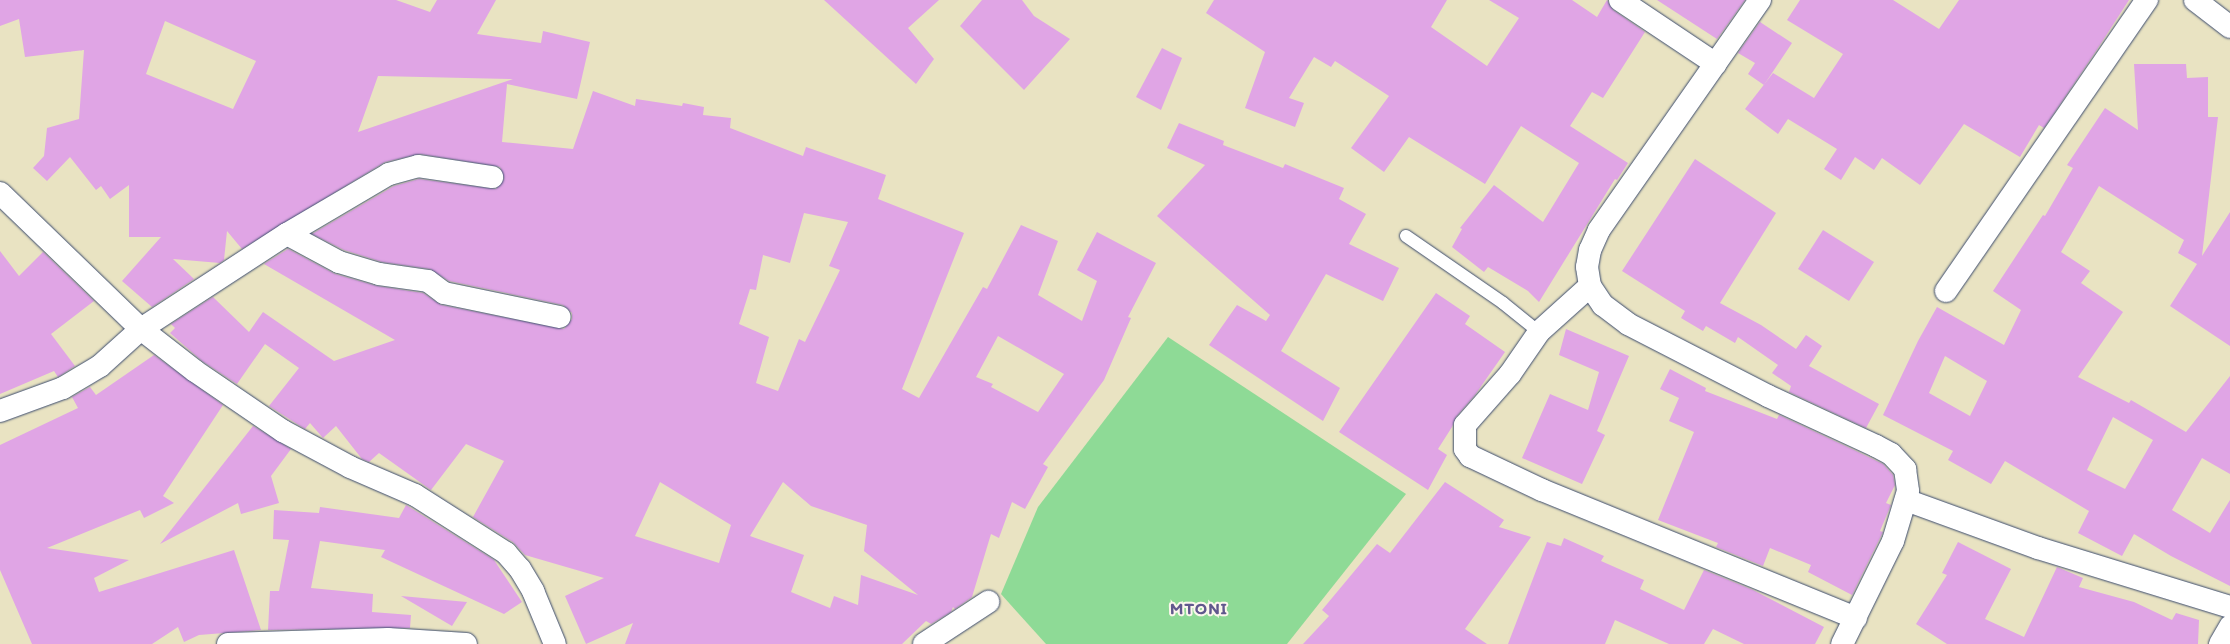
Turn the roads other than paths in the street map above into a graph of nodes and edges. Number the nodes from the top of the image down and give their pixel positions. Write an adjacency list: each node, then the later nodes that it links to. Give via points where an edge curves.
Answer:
1 (1620, 0): 6 (street)
2 (1760, 0): 6 (street)
3 (2147, 0): 12 (street)
4 (2195, 0): 5 (street)
5 (2230, 27)
6 (1716, 64): 11 (street, via 1599,230 1590,250 1587,267)
7 (492, 177): 9 (street, via 418,166 389,174)
8 (0, 193): 14 (street)
9 (287, 234): 13 (street, via 339,262 372,272 428,281 444,293); 14 (street)
10 (1406, 236): 15 (lane, via 1503,303)
11 (1590, 286): 15 (street); 17 (street, via 1603,305 1628,324 1891,454 1905,469 1908,479)
12 (1946, 291)
13 (560, 317)
14 (141, 328): 16 (street, via 100,366 64,388); 24 (street, via 195,371 284,431 350,468 415,495 506,553 520,569 533,591)
15 (1539, 332): 20 (street, via 1510,374 1465,425 1465,449 1470,456 1542,490)
16 (0, 411)
17 (1906, 500): 19 (street, via 2038,548); 20 (street, via 1893,541)
18 (988, 602): 25 (street)
19 (2230, 607)
20 (1856, 618): 26 (street)
21 (2230, 627): 27 (street)
22 (228, 644): 23 (street, via 388,639)
23 (466, 644)
24 (555, 644)
25 (924, 644)
26 (1842, 644)
27 (2220, 644)

